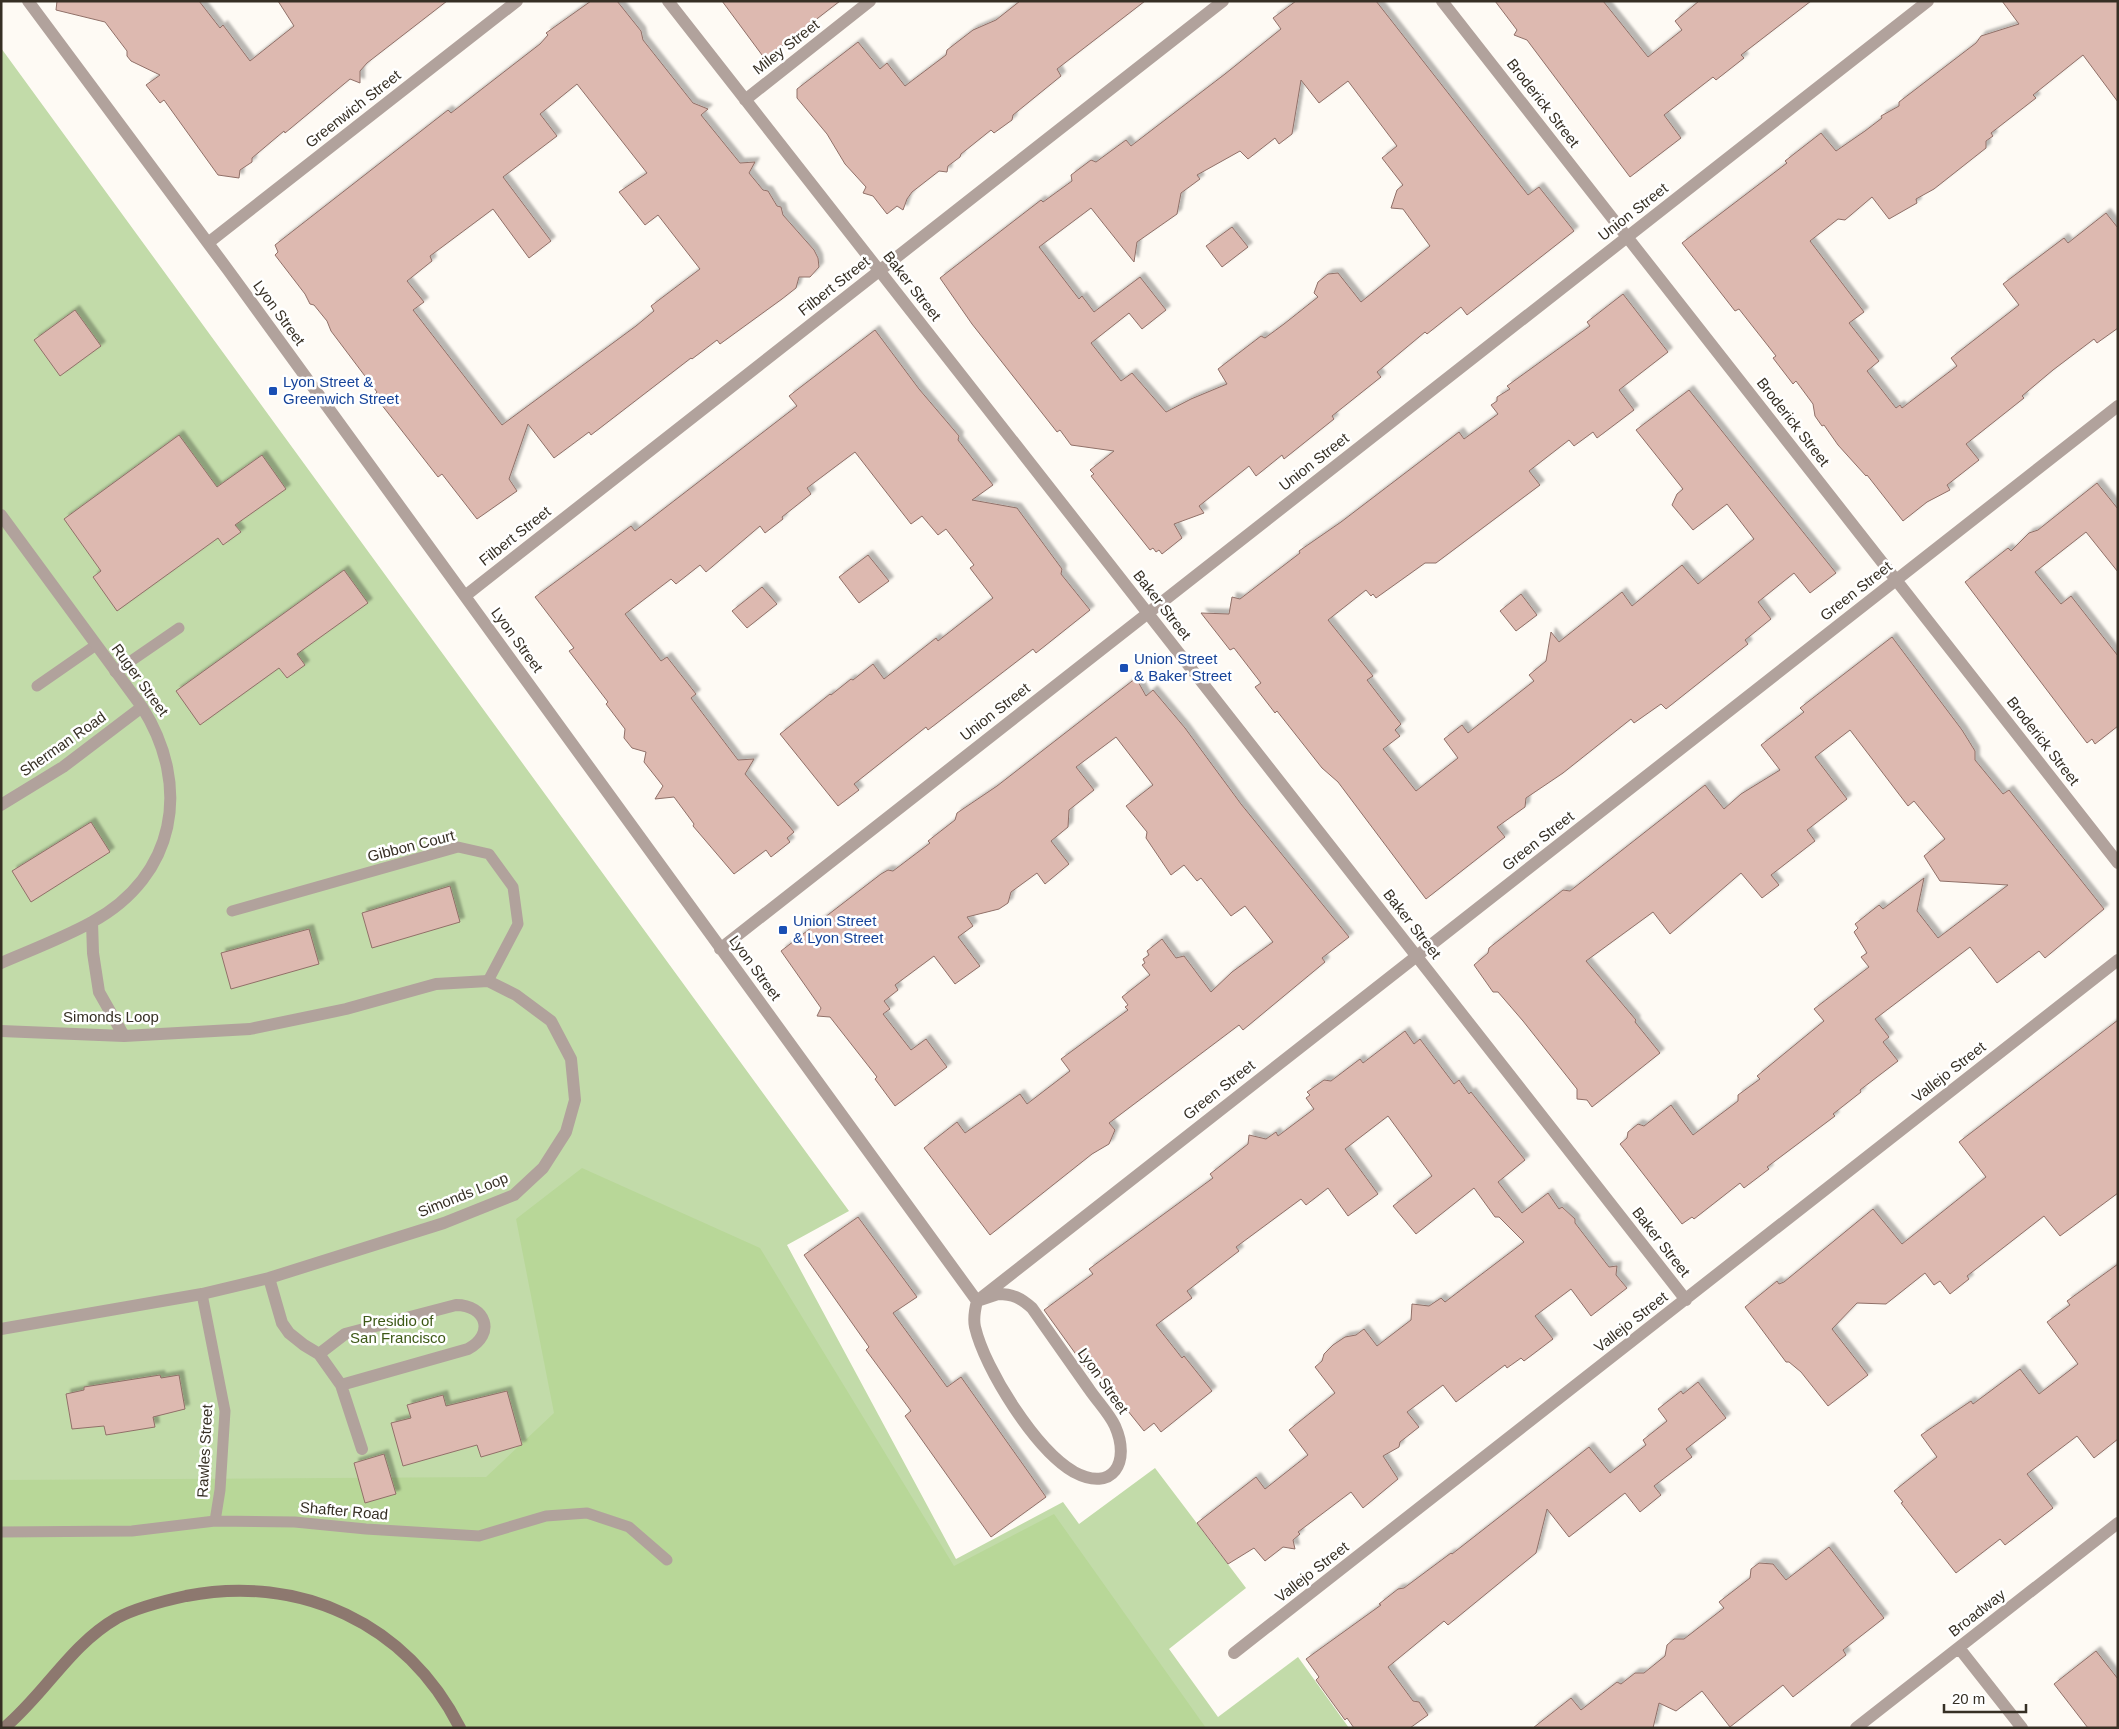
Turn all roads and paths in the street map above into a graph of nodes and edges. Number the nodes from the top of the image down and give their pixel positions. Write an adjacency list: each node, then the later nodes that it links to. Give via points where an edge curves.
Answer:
1 (28, 1): 10 (street, Lyon Street)
2 (517, 1): 10 (street, Greenwich Street)
3 (668, 1): 8 (street, Baker Street)
4 (870, 1): 8 (street, Miley Street)
5 (1223, 1): 11 (street, Filbert Street)
6 (1442, 1): 9 (street, Broderick Street)
7 (1928, 1): 9 (street, Union Street)
8 (745, 100): 11 (street, Baker Street)
9 (1627, 237): 14 (street, Broderick Street); 16 (street, Union Street)
10 (208, 243): 15 (street, Lyon Street)
11 (879, 271): 15 (street, Filbert Street); 16 (street, Baker Street)
12 (2118, 406): 14 (street, Green Street)
13 (1, 515): 18 (street, Ruger Street)
14 (1896, 580): 23 (street, Broderick Street); 27 (street, Green Street)
15 (465, 596): 26 (street, Lyon Street)
16 (1148, 613): 26 (street, Union Street); 27 (street, Baker Street)
17 (179, 628): 19 (lane)
18 (96, 645): 19 (street, Ruger Street); 20 (lane)
19 (115, 672): 21 (street, Ruger Street)
20 (37, 686)
21 (142, 707): 22 (street, Sherman Road, via 62,767); 25 (street, Ruger Street, via 157,731 170,789 170,816 165,840 152,867 129,896)
22 (1, 805)
23 (2118, 863)
24 (232, 910): 30 (lane, Gibbon Court, via 458,847 490,854 513,888 518,924)
25 (92, 922): 29 (street, Ruger Street); 32 (street, via 98,992)
26 (720, 949): 36 (street, Lyon Street)
27 (1416, 956): 35 (street, Baker Street); 36 (street, Green Street)
28 (2118, 960): 35 (street, Vallejo Street)
29 (1, 963)
30 (488, 981): 32 (street, Simonds Loop, via 436,984 250,1029); 33 (street, Simonds Loop, via 516,995 551,1021 570,1059 575,1100 566,1132 543,1168 514,1195 444,1223)
31 (1, 1031): 32 (street, Simonds Loop)
32 (124, 1036)
33 (269, 1278): 34 (street, Simonds Loop); 38 (street, via 282,1323 296,1339)
34 (202, 1294): 37 (street, Simonds Loop); 41 (lane, Rawles Street, via 225,1411)
35 (1686, 1300): 46 (street, Vallejo Street)
36 (977, 1301): 36 (street, Lyon Street, via 975,1325 994,1375 1026,1423 1059,1462 1086,1477 1098,1479 1120,1466 1122,1453 1114,1424 1032,1308 1011,1294 998,1294)
37 (1, 1329)
38 (319, 1354): 39 (street); 39 (street, via 345,1334 456,1305 472,1309 484,1321 483,1337 468,1349)
39 (342, 1385): 40 (street)
40 (362, 1449)
41 (215, 1521): 43 (lane, Shafter Road, via 132,1531); 44 (lane, Shafter Road, via 295,1522 366,1530 479,1536 546,1516 587,1513 630,1527)
42 (2118, 1523): 45 (street, Broadway)
43 (1, 1532)
44 (667, 1560)
45 (1959, 1648): 49 (street, Broadway); 50 (street)
46 (1234, 1653)
47 (4, 1728): 48 (street, via 33,1700 72,1653 118,1618 170,1599 237,1590 305,1598 365,1623 412,1659 446,1702)
48 (460, 1728)
49 (1856, 1728)
50 (2022, 1728)

